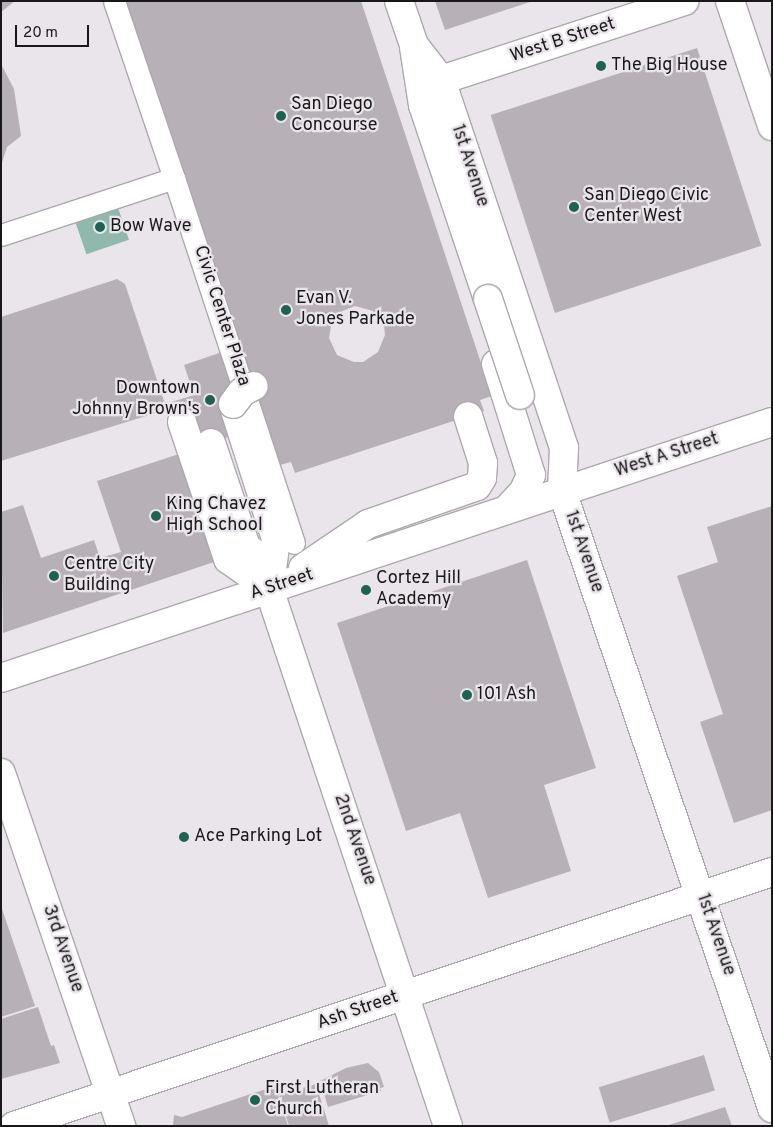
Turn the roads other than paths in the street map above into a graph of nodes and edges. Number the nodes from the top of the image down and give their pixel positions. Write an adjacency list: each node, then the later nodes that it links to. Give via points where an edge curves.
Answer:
1 (114, 1): 8 (street, Civic Center Plaza)
2 (399, 1): 5 (main road, 1st Avenue)
3 (684, 1): 6 (main road, West B Street)
4 (730, 1): 7 (main road)
5 (414, 45): 6 (main road, 1st Avenue); 16 (main road, bridge, via 423,105 540,454)
6 (441, 80): 10 (main road, 1st Avenue)
7 (772, 126)
8 (174, 178): 9 (street); 18 (street, Civic Center Plaza)
9 (1, 235)
10 (507, 282): 16 (main road, 1st Avenue, via 564,448); 17 (main road, via 494,338 495,359 531,476 524,491)
11 (254, 386): 18 (main road, bridge, via 242,392 233,404)
12 (468, 416): 19 (main road, via 483,463 482,478 470,489 368,524)
13 (182, 422): 19 (main road, via 228,558)
14 (772, 422): 16 (main road, West A Street)
15 (219, 440): 18 (main road, via 261,543)
16 (562, 491): 17 (main road, A Street); 23 (main road, 1st Avenue)
17 (506, 510): 19 (main road, A Street)
18 (276, 546): 19 (main road)
19 (270, 589): 20 (main road, A Street); 24 (main road, 2nd Avenue)
20 (1, 678)
21 (1, 774): 25 (main road, 3rd Avenue)
22 (772, 872): 23 (main road, Ash Street)
23 (701, 895): 24 (main road, Ash Street); 26 (main road, 1st Avenue)
24 (406, 994): 25 (main road, Ash Street); 29 (main road, 2nd Avenue)
25 (111, 1093): 27 (main road, Ash Street); 28 (main road, 3rd Avenue)
26 (772, 1108)
27 (14, 1126)
28 (122, 1126)
29 (448, 1126)

